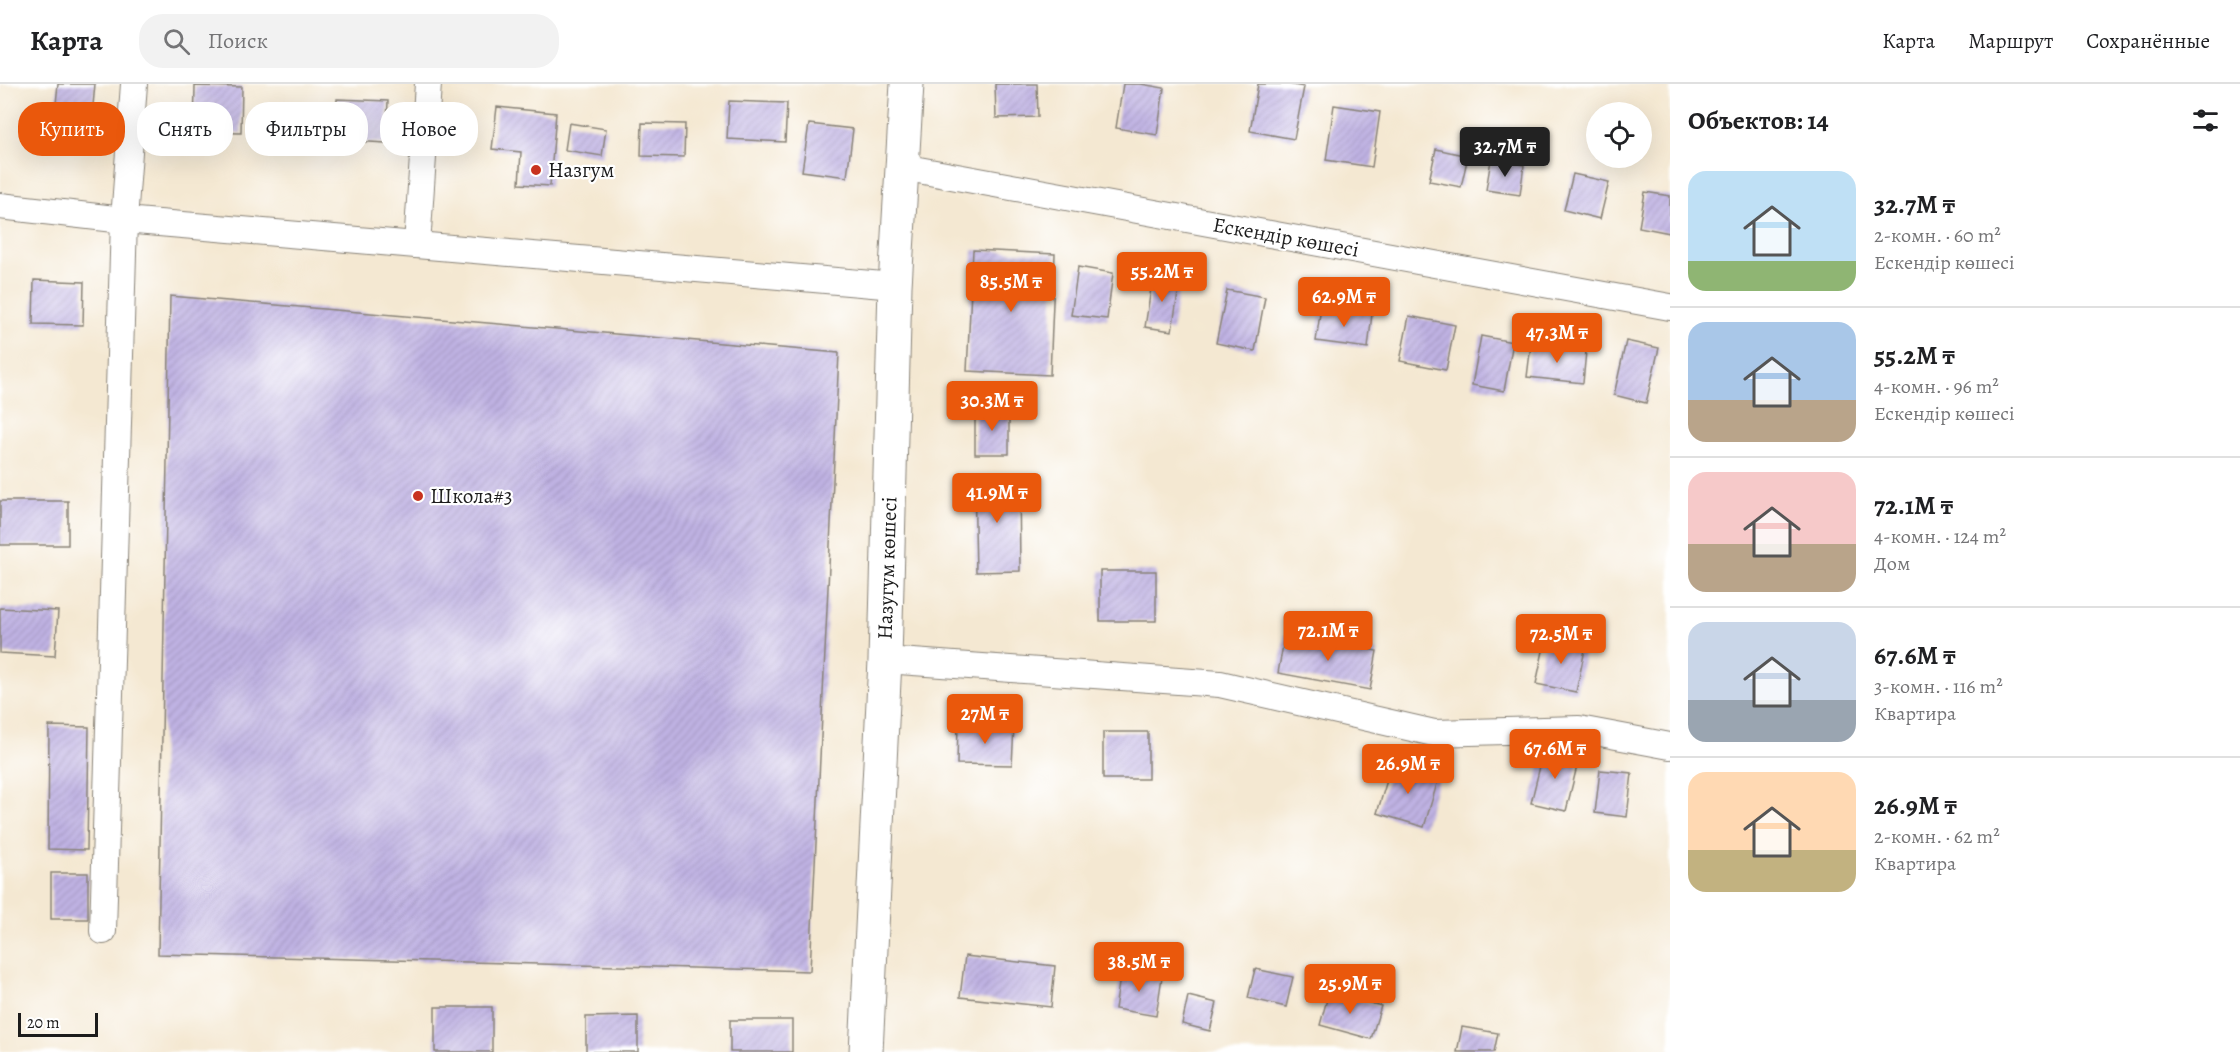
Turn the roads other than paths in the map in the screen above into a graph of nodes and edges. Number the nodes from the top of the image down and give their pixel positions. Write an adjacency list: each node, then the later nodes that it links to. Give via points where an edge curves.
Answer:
1 (134, 84): 6 (street)
2 (428, 84): 7 (street)
3 (907, 84): 4 (street, Назугум көшесі)
4 (902, 168): 8 (street, Назугум көшесі); 9 (street, Ескендір көшесі)
5 (0, 206): 6 (street)
6 (124, 220): 7 (street); 12 (street)
7 (417, 245): 8 (street)
8 (895, 286): 10 (street, Назугум көшесі)
9 (1670, 307)
10 (885, 660): 11 (street, via 1220,684 1434,733 1579,729); 13 (street, Назугум көшесі)
11 (1670, 746)
12 (103, 931)
13 (866, 1052)

